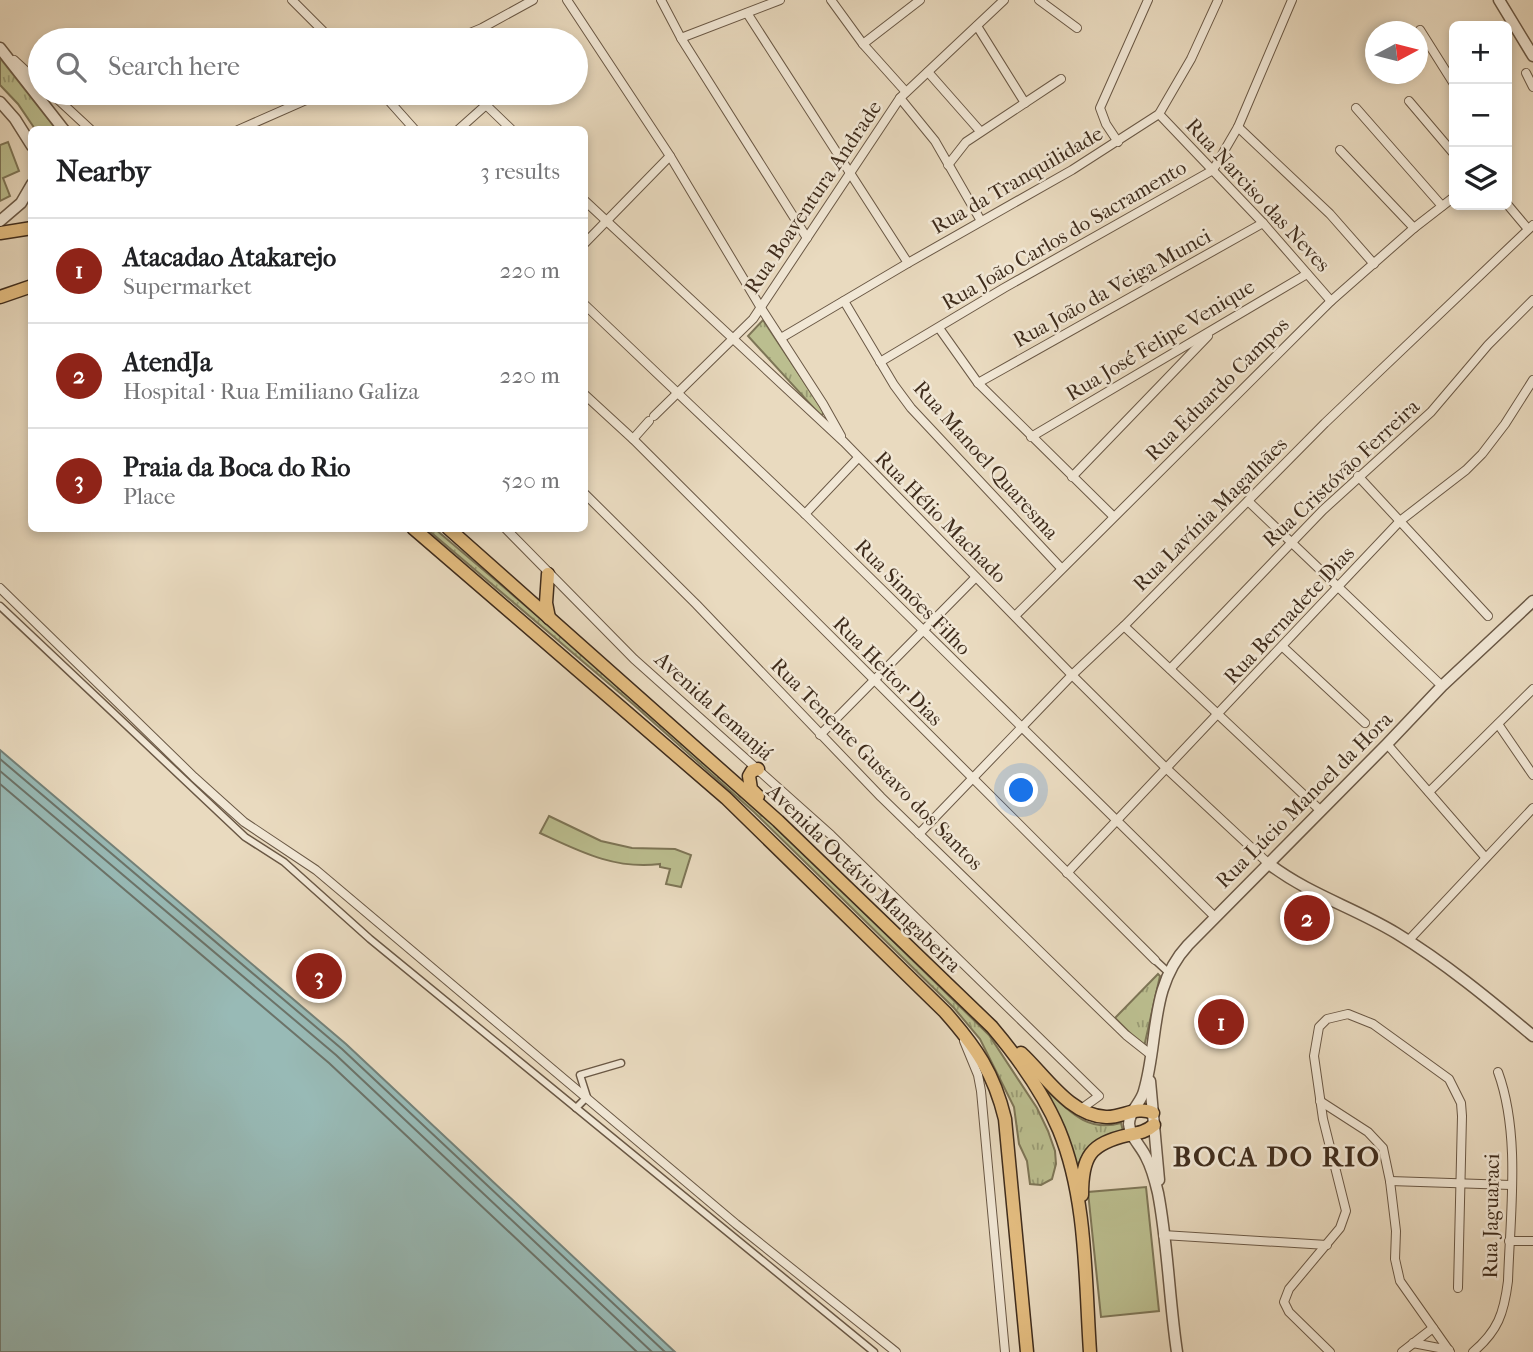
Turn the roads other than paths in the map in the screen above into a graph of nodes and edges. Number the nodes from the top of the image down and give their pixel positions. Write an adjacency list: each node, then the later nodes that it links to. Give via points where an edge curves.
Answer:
1 (292, 0): 16 (street)
2 (533, 0): 17 (street)
3 (567, 0): 18 (street)
4 (661, 0): 21 (street)
5 (780, 0): 14 (street)
6 (831, 0): 23 (street)
7 (920, 0): 23 (street)
8 (1004, 0): 15 (street, Rua Boaventura Andrade)
9 (1039, 0): 19 (street)
10 (1148, 0): 54 (street, via 1100,108)
11 (1218, 0): 44 (street, Rua da Tranquilidade)
12 (1292, 0): 51 (street, Rua João Carlos do Sacramento)
13 (1499, 0): 25 (street)
14 (747, 13): 21 (street); 60 (street)
15 (977, 26): 26 (street, Rua Boaventura Andrade); 36 (street)
16 (320, 28)
17 (482, 28)
18 (585, 28)
19 (1077, 28)
20 (588, 32): 57 (street)
21 (681, 38): 74 (street)
22 (1428, 43): 29 (street)
23 (863, 44): 33 (street)
24 (2, 50): 27 (street); 31 (street)
25 (1533, 56)
26 (928, 72): 33 (street, Rua Boaventura Andrade); 52 (street)
27 (28, 73)
28 (1526, 73): 32 (street)
29 (1449, 76)
30 (1061, 79): 36 (street)
31 (28, 84)
32 (1533, 87)
33 (903, 95): 58 (street); 60 (street, Rua Boaventura Andrade)
34 (1409, 101): 55 (street)
35 (0, 102): 53 (street)
36 (1025, 103): 52 (street)
37 (45, 105): 45 (street)
38 (64, 105): 46 (street)
39 (296, 105): 47 (street)
40 (393, 105): 48 (street)
41 (486, 105): 49 (street)
42 (486, 105): 50 (street)
43 (1356, 108): 64 (street)
44 (1159, 114): 54 (street, Rua da Tranquilidade); 59 (street, Rua Narciso das Neves)
45 (61, 126)
46 (86, 126)
47 (250, 126)
48 (411, 126)
49 (462, 126)
50 (508, 126)
51 (1238, 127): 59 (street, Rua João Carlos do Sacramento); 77 (street, via 1323,206)
52 (980, 131): 58 (street, via 959,148)
53 (28, 139)
54 (1118, 142): 68 (street, Rua da Tranquilidade)
55 (1449, 148)
56 (1340, 150): 71 (street)
57 (670, 156): 67 (street); 85 (street)
58 (948, 165): 68 (street)
59 (1213, 170): 69 (street, Rua Narciso das Neves); 86 (street, Rua João Carlos do Sacramento)
60 (849, 173): 74 (street, Rua Boaventura Andrade); 76 (street)
61 (28, 191): 66 (street)
62 (1449, 201): 64 (street, Rua Eduardo Campos)
63 (588, 204): 67 (street, Rua Hélio Machado)
64 (1442, 206): 71 (street, Rua Eduardo Campos)
65 (1512, 209): 70 (street)
66 (0, 221)
67 (606, 221): 75 (street); 88 (street, Rua Hélio Machado)
68 (981, 221): 76 (street, Rua da Tranquilidade)
69 (1262, 222): 78 (street, Rua Narciso das Neves); 92 (street, Rua João da Veiga Munci)
70 (1531, 227): 102 (street, Rua Lavínia Magalhães)
71 (1414, 228): 77 (street, Rua Eduardo Campos)
72 (28, 229): 73 (main road)
73 (0, 233)
74 (807, 238): 85 (street, Rua Boaventura Andrade)
75 (588, 240)
76 (908, 263): 82 (street, Rua da Tranquilidade)
77 (1374, 264): 83 (street, Rua Eduardo Campos)
78 (1307, 274): 83 (street, Rua Narciso das Neves); 87 (street, Rua José Felipe Venique)
79 (28, 287): 80 (main road)
80 (0, 297)
81 (1533, 300): 99 (street, Rua Cristóvão Ferreira, via 1431,412)
82 (844, 301): 89 (street, Rua da Tranquilidade); 90 (street, Rua Manoel Quaresma)
83 (1331, 301): 104 (street, Rua Eduardo Campos)
84 (588, 308): 93 (street, Rua Simões Filho)
85 (761, 308): 88 (street, Rua Boaventura Andrade); 89 (street)
86 (939, 328): 90 (street, Rua João Carlos do Sacramento); 92 (street)
87 (1214, 328): 95 (street, Rua José Felipe Venique); 100 (street)
88 (733, 338): 93 (street, Rua Boaventura Andrade); 97 (street, Rua Hélio Machado)
89 (780, 338): 97 (street)
90 (880, 362): 110 (street, Rua Manoel Quaresma, via 925,424)
91 (1533, 380): 105 (street, Rua Bernadete Dias, via 1482,454)
92 (978, 383): 95 (street)
93 (678, 390): 96 (street, Rua Boaventura Andrade); 103 (street, Rua Simões Filho)
94 (588, 398): 96 (street, Rua Heitor Dias)
95 (1031, 437): 100 (street)
96 (633, 439): 125 (street, Rua Heitor Dias)
97 (844, 442): 98 (street, Rua Hélio Machado)
98 (858, 458): 103 (street); 112 (street, Rua Hélio Machado)
99 (1358, 476): 105 (street); 109 (street, Rua Cristóvão Ferreira)
100 (1072, 477): 104 (street)
101 (588, 497): 132 (street, Rua Tenente Gustavo dos Santos)
102 (1248, 501): 109 (street); 120 (street, Rua Lavínia Magalhães)
103 (805, 514): 121 (street, Rua Simões Filho)
104 (1113, 516): 110 (street, Rua Eduardo Campos)
105 (1400, 522): 113 (street, Rua Bernadete Dias); 118 (street)
106 (418, 532): 151 (main road, Avenida Octávio Mangabeira, via 726,798)
107 (453, 532): 119 (main road, Avenida Octávio Mangabeira)
108 (509, 532): 111 (street, Avenida Iemanjá)
109 (1292, 541): 113 (street); 123 (street, Rua Cristóvão Ferreira)
110 (1061, 568): 117 (street, Rua Eduardo Campos)
111 (548, 574): 119 (main road); 134 (street, Avenida Iemanjá)
112 (975, 578): 117 (street, Rua Hélio Machado); 121 (street)
113 (1340, 586): 122 (street, Rua Bernadete Dias); 126 (street)
114 (0, 587): 158 (street, via 244,822 316,870)
115 (1533, 601): 126 (street, Rua Lúcio Manoel da Hora)
116 (0, 606): 160 (street, via 244,836 284,862)
117 (1015, 616): 124 (street, Rua Hélio Machado)
118 (1488, 616)
119 (550, 618): 142 (main road, Avenida Octávio Mangabeira)
120 (1124, 626): 123 (street); 124 (street, Rua Lavínia Magalhães)
121 (923, 631): 125 (street); 131 (street, Rua Simões Filho)
122 (1283, 647): 128 (street, Rua Bernadete Dias); 129 (street)
123 (1170, 669): 128 (street)
124 (1072, 675): 131 (street, Rua Lavínia Magalhães); 135 (street, Rua Hélio Machado)
125 (874, 682): 132 (street); 137 (street, Rua Heitor Dias)
126 (1442, 686): 133 (street, Rua Lúcio Manoel da Hora)
127 (1533, 689): 130 (street)
128 (1218, 716): 135 (street, Rua Bernadete Dias); 140 (street)
129 (1366, 723)
130 (1498, 724): 136 (street); 138 (street)
131 (1021, 727): 137 (street, Rua Lavínia Magalhães); 141 (street, Rua Simões Filho)
132 (820, 734): 143 (street, Rua Tenente Gustavo dos Santos)
133 (1387, 744): 138 (street); 140 (street, Rua Lúcio Manoel da Hora)
134 (758, 769): 142 (main road, via 749,776 751,789); 161 (street, Avenida Iemanjá, via 890,890 1099,1096)
135 (1167, 769): 141 (street, Rua Bernadete Dias); 145 (street, Rua Hélio Machado)
136 (1533, 775)
137 (971, 778): 143 (street, Rua Lavínia Magalhães); 146 (street, Rua Heitor Dias)
138 (1429, 792): 144 (street)
139 (1533, 808): 144 (street)
140 (1321, 811): 145 (street, Rua Lúcio Manoel da Hora)
141 (1118, 820): 146 (street, Rua Bernadete Dias); 147 (street, Rua Simões Filho)
142 (778, 821): 152 (main road, Avenida Octávio Mangabeira)
143 (919, 834): 154 (street, Rua Tenente Gustavo dos Santos)
144 (1485, 857): 148 (street)
145 (1269, 864): 147 (street, Rua Lúcio Manoel da Hora); 148 (street, via 1293,882)
146 (1067, 873): 149 (street, Rua Heitor Dias)
147 (1215, 918): 150 (street, Rua Lúcio Manoel da Hora)
148 (1408, 940): 153 (street)
149 (1155, 960): 150 (street, Rua Heitor Dias)
150 (1168, 972): 154 (street, Rua Lúcio Manoel da Hora)
151 (945, 1012): 180 (street, via 965,1042 981,1091); 181 (main road, Avenida Octávio Mangabeira, via 986,1063 1001,1101)
152 (992, 1027): 161 (main road); 169 (main road, Avenida Octávio Mangabeira, via 1027,1071 1059,1131 1073,1179)
153 (1533, 1037)
154 (1150, 1055): 156 (street, Rua Lúcio Manoel da Hora)
155 (621, 1063): 158 (street, via 580,1075)
156 (1149, 1068): 162 (street, via 1143,1095); 163 (street)
157 (1498, 1072): 167 (street, Rua Jaguaraci, via 1509,1117)
158 (587, 1097): 160 (street); 179 (street)
159 (1320, 1101): 165 (street, via 1376,1138 1383,1148); 166 (street, via 1314,1056 1319,1027 1327,1019 1348,1014 1373,1024 1437,1069 1457,1091 1462,1116); 173 (street, via 1346,1211)
160 (576, 1108): 178 (street)
161 (1081, 1109): 162 (main road, via 1108,1118)
162 (1131, 1112): 163 (main road, via 1144,1110); 164 (street)
163 (1154, 1119): 164 (main road, via 1145,1132); 168 (street)
164 (1131, 1134): 168 (street, via 1150,1166); 169 (main road, via 1102,1143 1088,1156 1083,1172)
165 (1390, 1181): 166 (street); 175 (street, via 1396,1270)
166 (1461, 1183): 167 (street); 174 (street)
167 (1511, 1185): 171 (street, Rua Jaguaraci)
168 (1158, 1194): 170 (street)
169 (1081, 1234): 182 (main road, Avenida Octávio Mangabeira)
170 (1163, 1235): 173 (street); 183 (street)
171 (1509, 1241): 172 (street); 186 (street, Rua Jaguaraci, via 1501,1316 1494,1332)
172 (1533, 1241)
173 (1327, 1245): 184 (street, via 1289,1289 1284,1302)
174 (1458, 1288)
175 (1433, 1328): 176 (street); 177 (street)
176 (1413, 1343): 177 (street); 185 (street)
177 (1449, 1351)
178 (874, 1352)
179 (896, 1352)
180 (1005, 1352)
181 (1027, 1352)
182 (1090, 1352)
183 (1177, 1352)
184 (1330, 1352)
185 (1402, 1352)
186 (1474, 1352)

